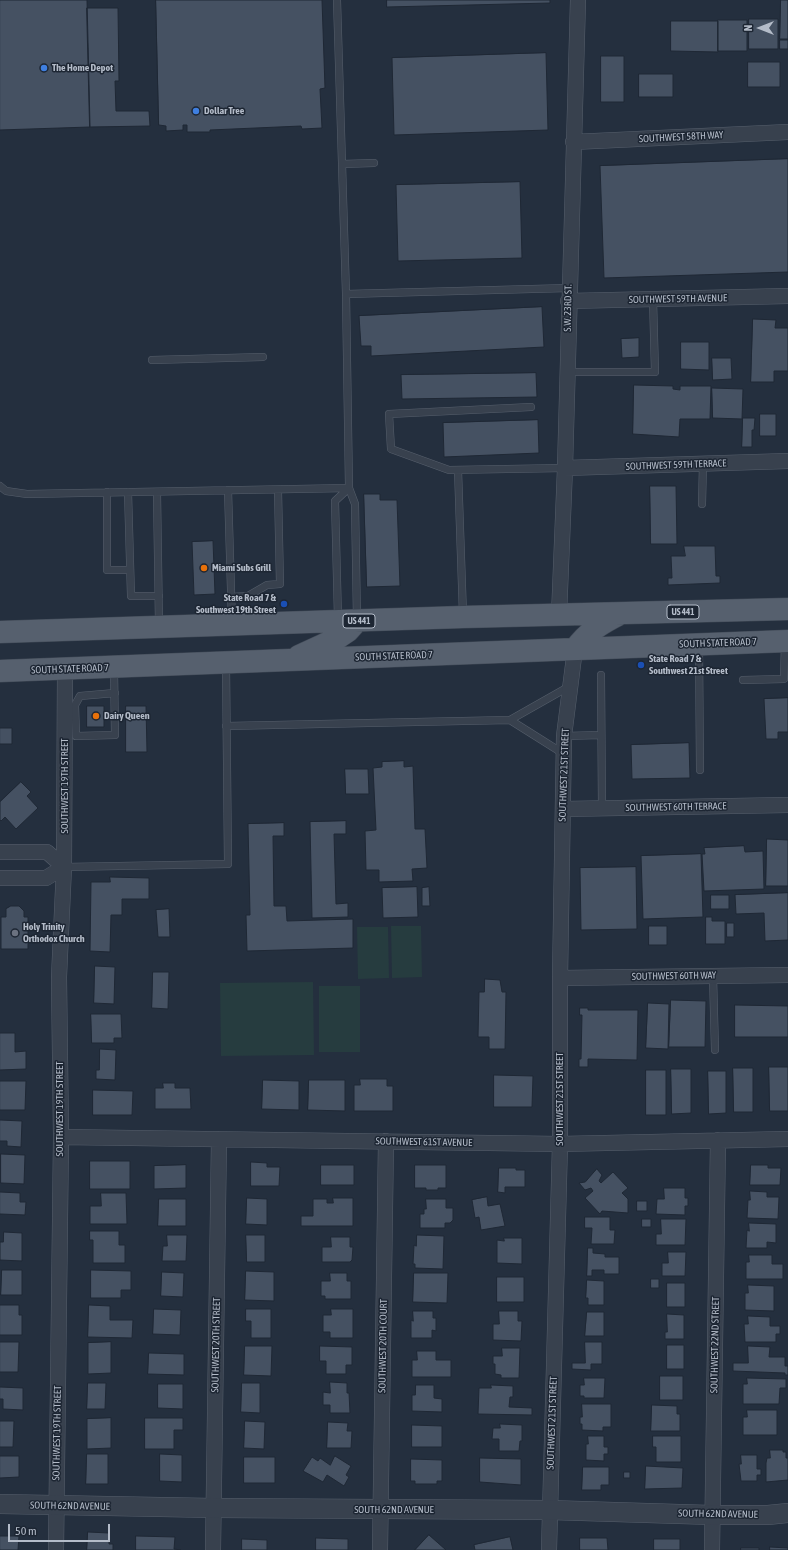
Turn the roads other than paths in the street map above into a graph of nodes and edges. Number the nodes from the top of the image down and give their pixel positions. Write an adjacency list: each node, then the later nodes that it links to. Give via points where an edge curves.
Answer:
1 (337, 0): 6 (lane)
2 (578, 0): 4 (street, S.W. 23RD ST.)
3 (788, 132): 4 (street, SOUTHWEST 58TH WAY)
4 (573, 142): 8 (street, S.W. 23RD ST.)
5 (374, 163): 6 (lane)
6 (342, 164): 7 (lane)
7 (346, 294): 8 (lane); 20 (lane)
8 (569, 295): 10 (street, SOUTHWEST 59TH AVENUE); 13 (street, S.W. 23RD ST.)
9 (788, 296): 10 (street, SOUTHWEST 59TH AVENUE)
10 (654, 299): 13 (lane, via 655,372)
11 (262, 357): 12 (lane)
12 (152, 360)
13 (567, 372): 17 (street, S.W. 23RD ST.)
14 (531, 407): 18 (lane, via 389,414 391,449 449,470)
15 (788, 461): 16 (street, SOUTHWEST 59TH TERRACE)
16 (703, 464): 17 (street, SOUTHWEST 59TH TERRACE); 26 (lane)
17 (565, 468): 18 (lane); 32 (street, S.W. 23RD ST.)
18 (458, 470): 33 (lane)
19 (0, 486): 23 (lane, via 6,491 27,494)
20 (349, 488): 22 (lane); 34 (lane, via 355,504); 34 (lane, via 335,501)
21 (228, 490): 22 (lane); 25 (lane); 29 (lane)
22 (278, 490): 29 (lane, via 280,584 267,585 248,596)
23 (107, 492): 24 (lane); 27 (lane, via 107,570)
24 (128, 492): 25 (lane); 27 (lane)
25 (157, 492): 28 (lane)
26 (702, 504)
27 (130, 570): 28 (lane, via 131,596)
28 (159, 596): 36 (lane)
29 (231, 597): 35 (lane)
30 (788, 608): 31 (main road, US 441)
31 (621, 613): 32 (main road, US 441); 40 (main road, via 591,631)
32 (559, 615): 33 (main road, US 441); 41 (main road, via 544,635)
33 (463, 617): 34 (main road, US 441)
34 (347, 622): 35 (main road, US 441); 42 (main road, via 348,631 336,639)
35 (232, 625): 36 (main road, US 441)
36 (159, 627): 37 (main road, US 441)
37 (0, 632)
38 (786, 641): 39 (main road, SOUTH STATE ROAD 7); 48 (lane, via 784,679)
39 (699, 644): 40 (main road, SOUTH STATE ROAD 7); 57 (lane)
40 (575, 649): 41 (main road, SOUTH STATE ROAD 7); 49 (street, SOUTHWEST 21ST STREET)
41 (512, 651): 42 (main road, SOUTH STATE ROAD 7)
42 (290, 660): 43 (main road, SOUTH STATE ROAD 7)
43 (226, 662): 44 (main road, SOUTH STATE ROAD 7); 53 (lane)
44 (114, 667): 45 (main road, SOUTH STATE ROAD 7); 50 (lane)
45 (65, 669): 46 (main road, SOUTH STATE ROAD 7); 52 (street, SOUTHWEST 19TH STREET)
46 (0, 671)
47 (601, 675): 54 (lane)
48 (743, 680)
49 (570, 686): 51 (lane); 55 (street, SOUTHWEST 21ST STREET)
50 (114, 694): 52 (lane, via 80,696); 52 (lane, via 115,735 76,736)
51 (510, 720): 53 (lane); 56 (lane)
52 (70, 725): 62 (street, SOUTHWEST 19TH STREET)
53 (226, 726): 62 (lane, via 228,864)
54 (601, 735): 55 (lane); 59 (lane)
55 (564, 736): 56 (street, SOUTHWEST 21ST STREET)
56 (564, 754): 60 (street, SOUTHWEST 21ST STREET)
57 (700, 770)
58 (788, 805): 59 (street, SOUTHWEST 60TH TERRACE)
59 (602, 809): 60 (street, SOUTHWEST 60TH TERRACE)
60 (563, 810): 66 (street, SOUTHWEST 21ST STREET)
61 (0, 852): 62 (street, via 47,852)
62 (64, 867): 63 (street, via 46,878); 68 (street, SOUTHWEST 19TH STREET, via 60,977)
63 (0, 878)
64 (788, 975): 65 (street, SOUTHWEST 60TH WAY)
65 (714, 976): 66 (street, SOUTHWEST 60TH WAY); 67 (lane)
66 (560, 978): 73 (street, SOUTHWEST 21ST STREET)
67 (715, 1050)
68 (61, 1137): 69 (street, SOUTHWEST 61ST AVENUE); 75 (street, SOUTHWEST 19TH STREET)
69 (219, 1139): 72 (street, SOUTHWEST 61ST AVENUE); 76 (street, SOUTHWEST 20TH STREET)
70 (788, 1139): 71 (street, SOUTHWEST 61ST AVENUE)
71 (718, 1140): 73 (street, SOUTHWEST 61ST AVENUE); 80 (street, SOUTHWEST 22ND STREET)
72 (386, 1141): 73 (street, SOUTHWEST 61ST AVENUE); 77 (street, SOUTHWEST 20TH COURT)
73 (560, 1144): 78 (street, SOUTHWEST 21ST STREET)
74 (0, 1504): 75 (street, SOUTH 62ND AVENUE)
75 (56, 1506): 76 (street, SOUTH 62ND AVENUE); 81 (street, SOUTHWEST 19TH STREET)
76 (214, 1508): 77 (street, SOUTH 62ND AVENUE); 82 (street, SOUTHWEST 20TH STREET)
77 (380, 1510): 78 (street, SOUTH 62ND AVENUE); 83 (street, SOUTHWEST 20TH COURT)
78 (549, 1510): 80 (street, SOUTH 62ND AVENUE); 84 (street, SOUTHWEST 21ST STREET)
79 (788, 1513): 80 (street, SOUTH 62ND AVENUE)
80 (712, 1515): 85 (street, SOUTHWEST 22ND STREET)
81 (56, 1550)
82 (213, 1550)
83 (380, 1550)
84 (549, 1550)
85 (712, 1550)

